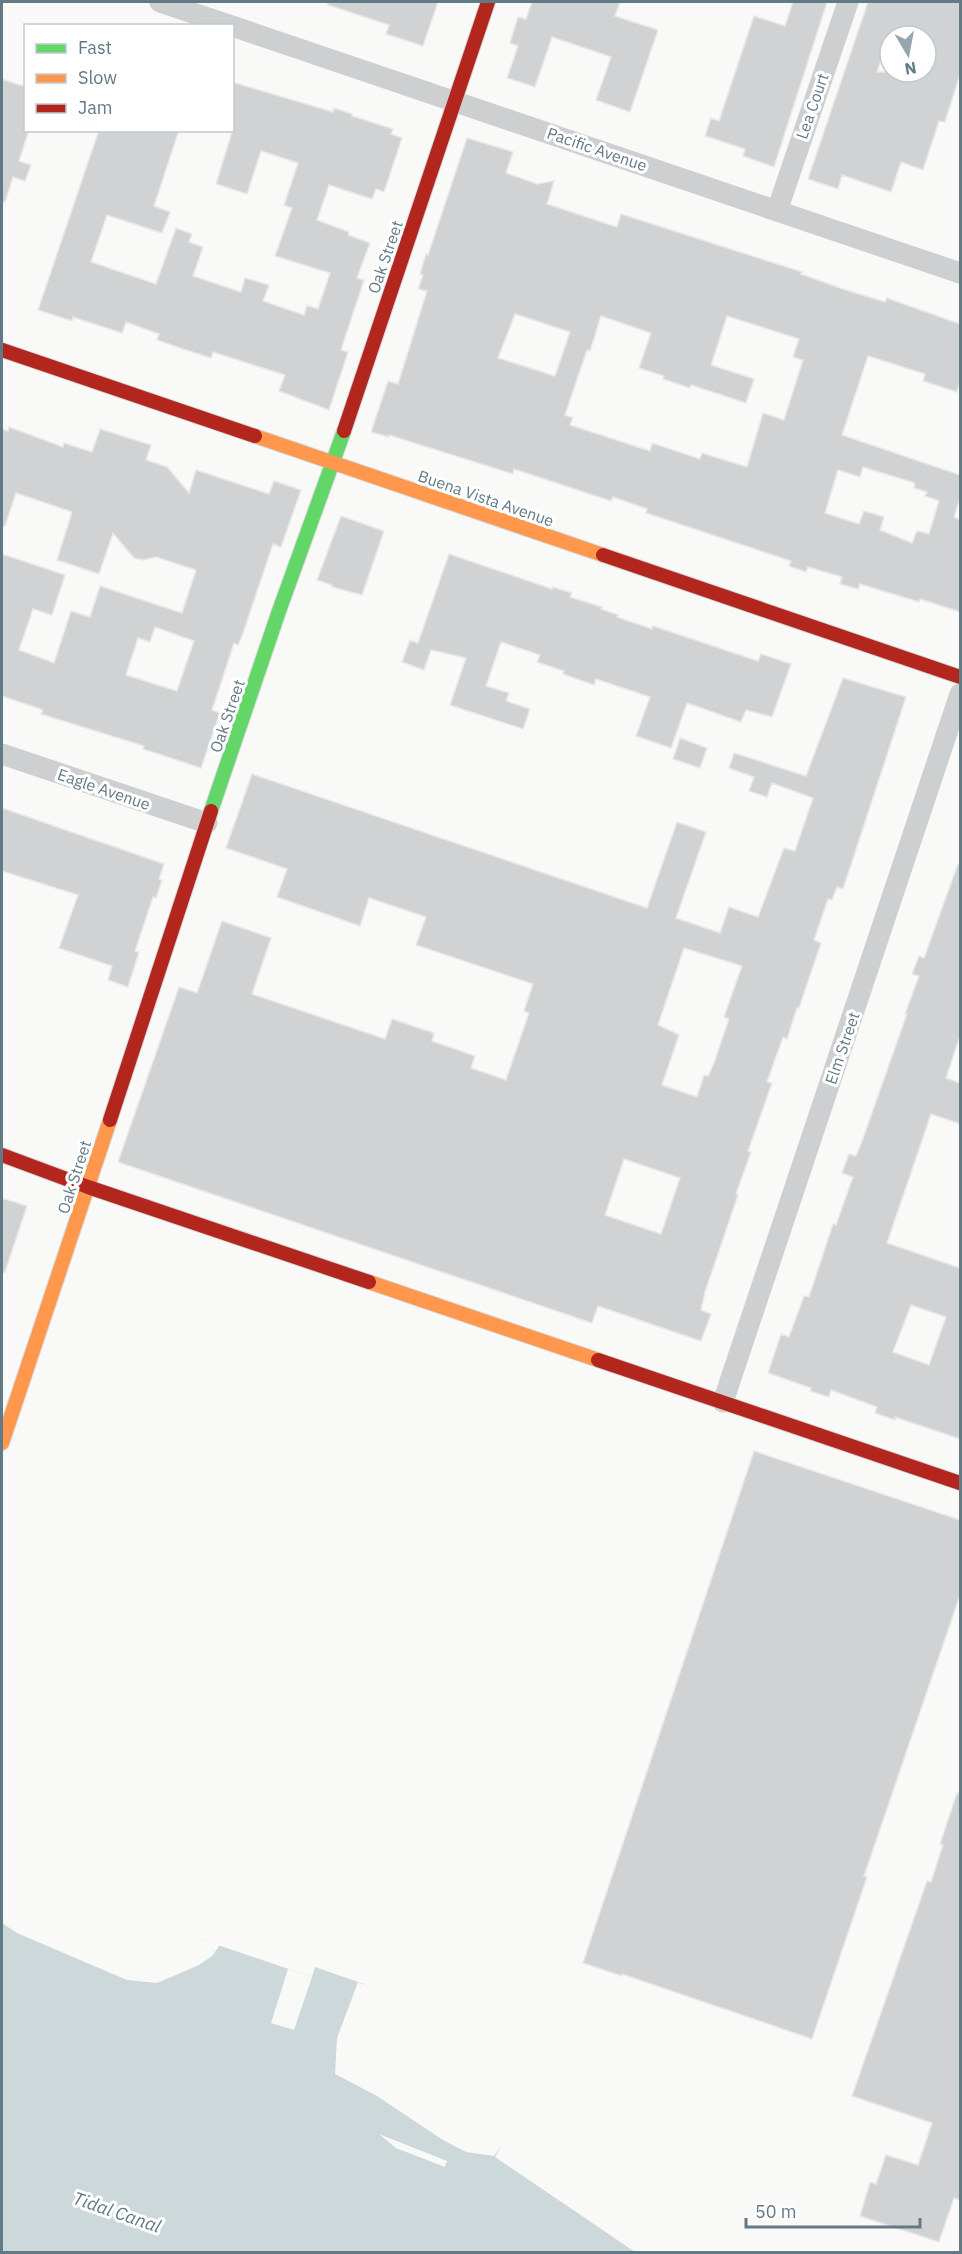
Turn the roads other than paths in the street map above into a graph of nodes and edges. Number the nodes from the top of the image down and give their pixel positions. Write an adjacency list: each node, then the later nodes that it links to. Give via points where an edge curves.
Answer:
1 (160, 2): 4 (street, Pacific Avenue)
2 (488, 2): 6 (street, Oak Street)
3 (848, 2): 7 (street, Lea Court)
4 (226, 24)
5 (234, 27): 6 (street, Pacific Avenue)
6 (456, 101): 7 (street, Pacific Avenue); 10 (street, Oak Street)
7 (777, 211): 8 (street, Pacific Avenue)
8 (960, 273)
9 (2, 350): 10 (street, Buena Vista Avenue)
10 (333, 463): 11 (street, Buena Vista Avenue); 14 (street, Oak Street)
11 (960, 677)
12 (960, 694): 17 (street, Elm Street)
13 (2, 754): 14 (street, Eagle Avenue)
14 (207, 823): 16 (street, Oak Street)
15 (2, 1155): 16 (street)
16 (88, 1187): 17 (street); 18 (street, Oak Street)
17 (723, 1402): 19 (street)
18 (2, 1443)
19 (960, 1483)

